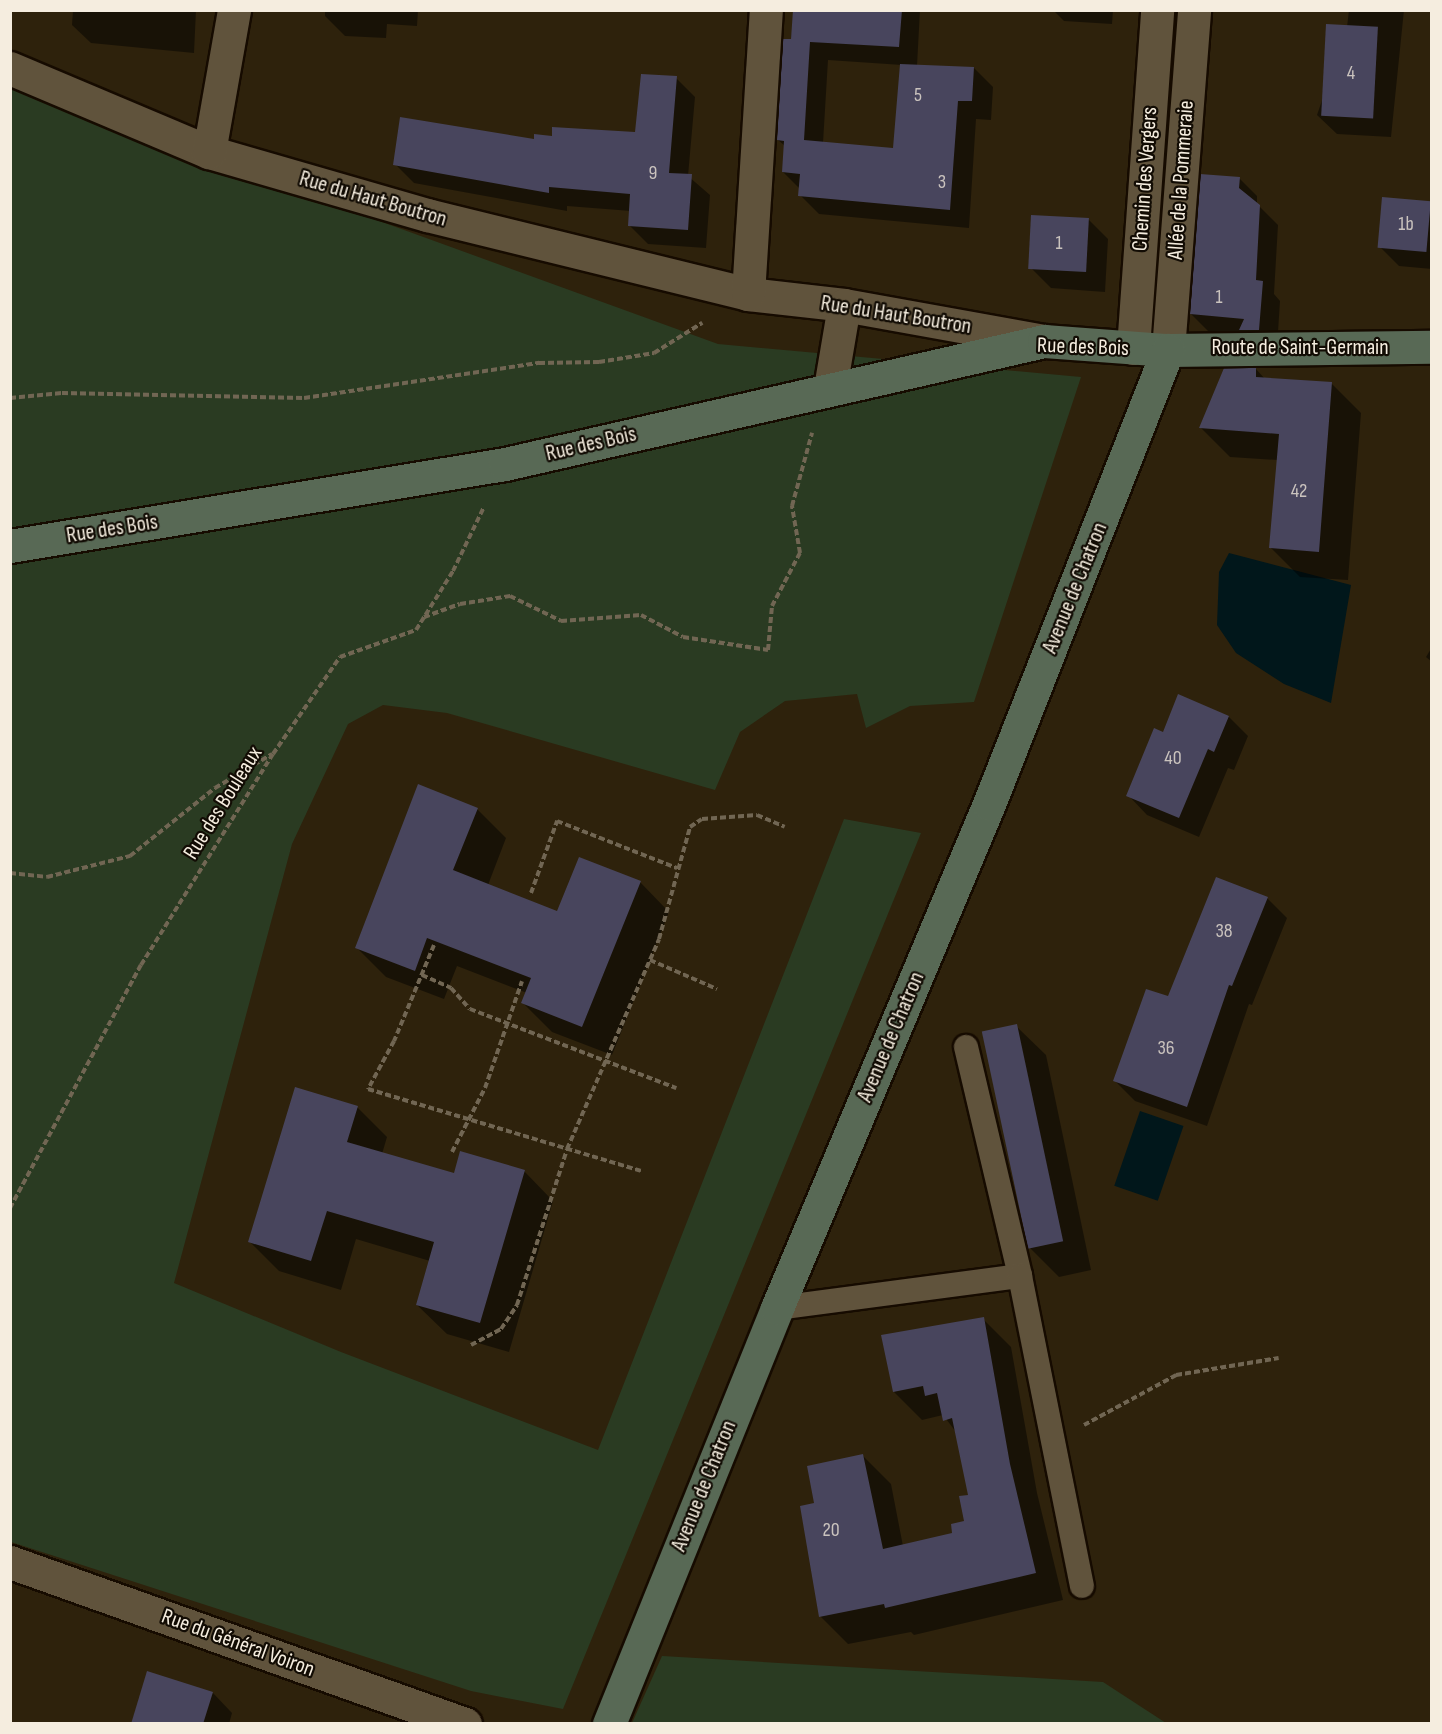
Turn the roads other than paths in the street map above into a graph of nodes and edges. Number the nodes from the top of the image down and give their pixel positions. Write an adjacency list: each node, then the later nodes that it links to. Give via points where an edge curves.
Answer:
1 (234, 10): 6 (street)
2 (766, 10): 7 (street)
3 (1158, 10): 11 (street, Chemin des Vergers)
4 (1194, 10): 12 (street, Allée de la Pommeraie)
5 (10, 68): 6 (street, Rue du Haut Boutron)
6 (209, 152): 7 (street, Rue du Haut Boutron, via 427,215)
7 (740, 292): 8 (street, Rue du Haut Boutron)
8 (844, 305): 9 (street, Rue du Haut Boutron); 13 (street)
9 (1044, 341): 11 (street, Rue des Bois); 13 (street, Rue des Bois)
10 (1431, 347): 12 (street, Route de Saint-Germain)
11 (1133, 348): 12 (street, Rue des Bois)
12 (1168, 350): 17 (street, Avenue de Chatron, via 989,804)
13 (830, 388): 14 (street, Rue des Bois, via 505,464)
14 (10, 546)
15 (966, 1047): 16 (lane)
16 (1020, 1276): 17 (lane); 19 (lane)
17 (777, 1308): 21 (street, Avenue de Chatron)
18 (10, 1562): 20 (street, Rue du Général Voiron)
19 (1082, 1586)
20 (465, 1724)
21 (609, 1724)

